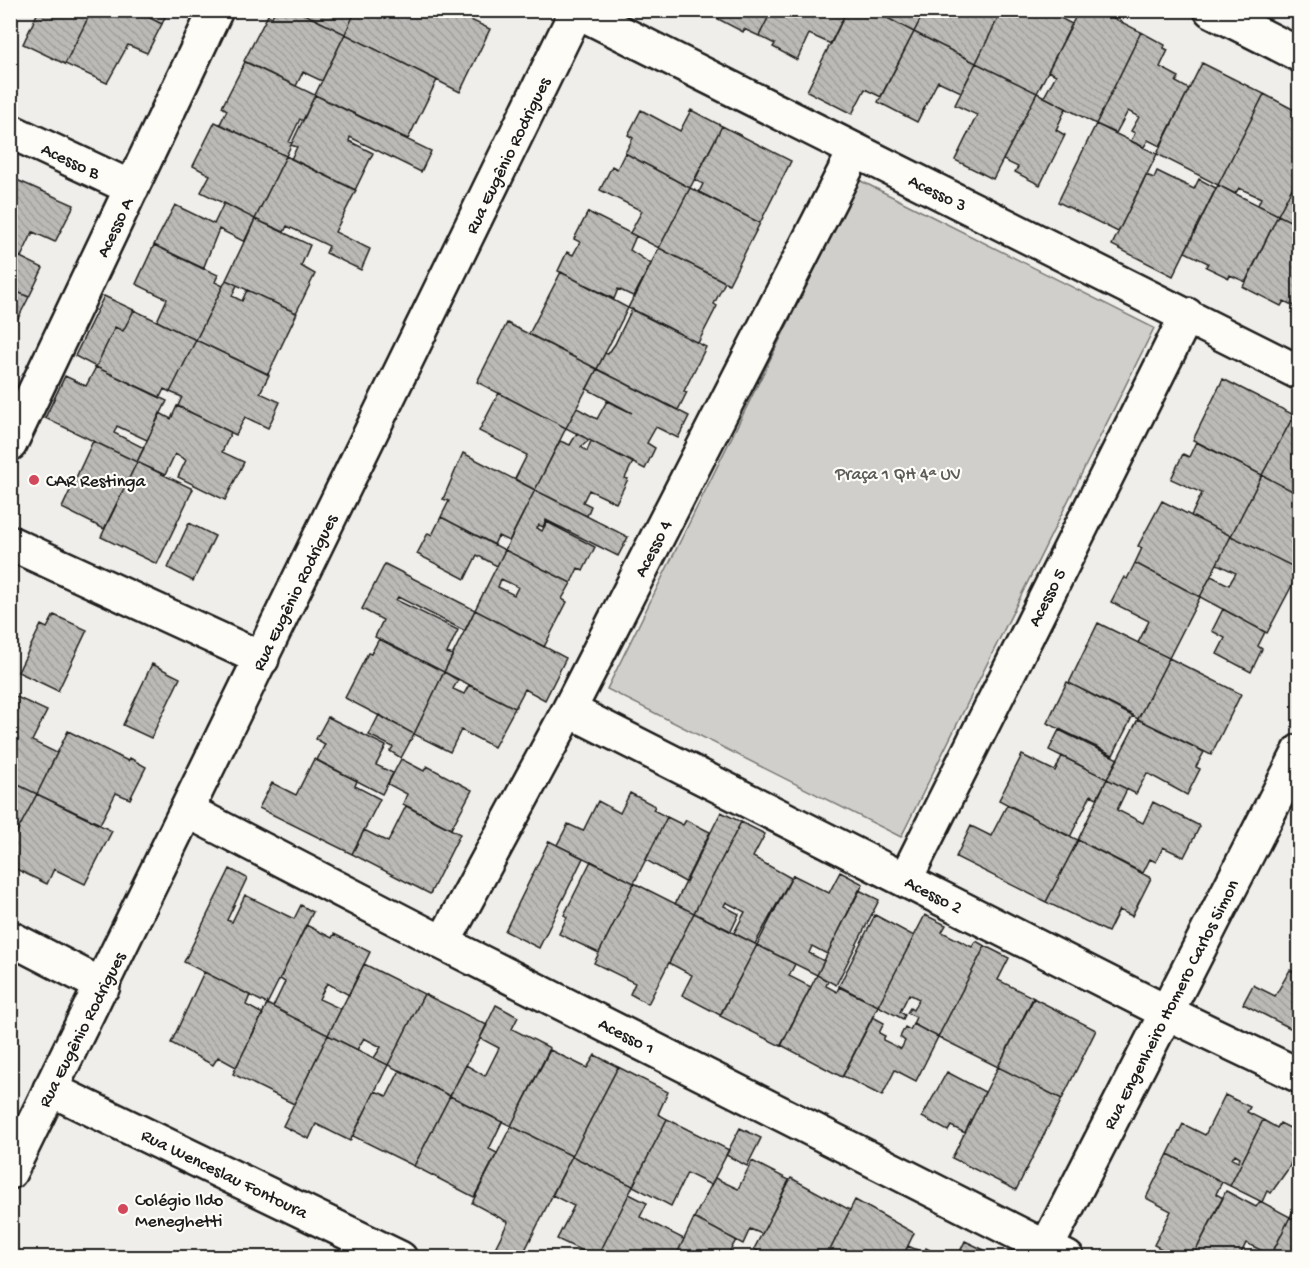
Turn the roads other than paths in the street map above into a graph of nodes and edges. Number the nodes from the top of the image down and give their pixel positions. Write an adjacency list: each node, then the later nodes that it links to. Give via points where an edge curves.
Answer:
1 (216, 10): 7 (street, Acesso A)
2 (1211, 10): 4 (street)
3 (577, 11): 6 (street, Acesso 3); 12 (street, Rua Eugênio Rodrigues)
4 (1299, 55)
5 (10, 131): 7 (street, Acesso B)
6 (855, 151): 8 (street, Acesso 3); 13 (street, Acesso 4)
7 (132, 188): 10 (street, Acesso A)
8 (1187, 315): 9 (street, Acesso 3); 16 (street, Acesso 5)
9 (1299, 373)
10 (10, 444)
11 (10, 543): 12 (street)
12 (262, 659): 15 (street, Rua Eugênio Rodrigues)
13 (569, 710): 16 (street, Acesso 2); 18 (street, Acesso 4)
14 (1299, 751): 20 (street, Rua Engenheiro Homero Carlos Simon)
15 (188, 811): 18 (street, Acesso 1); 19 (street, Rua Eugênio Rodrigues)
16 (905, 880): 20 (street, Acesso 2)
17 (10, 938): 19 (street)
18 (443, 943): 24 (street, Acesso 1)
19 (103, 986): 22 (street, Rua Eugênio Rodrigues)
20 (1166, 1012): 21 (street, Acesso 2); 24 (street, Rua Engenheiro Homero Carlos Simon)
21 (1299, 1076)
22 (50, 1089): 23 (street, Rua Eugênio Rodrigues); 25 (street, Rua Wenceslau Fontoura)
23 (10, 1172)
24 (1051, 1254)
25 (400, 1257)

